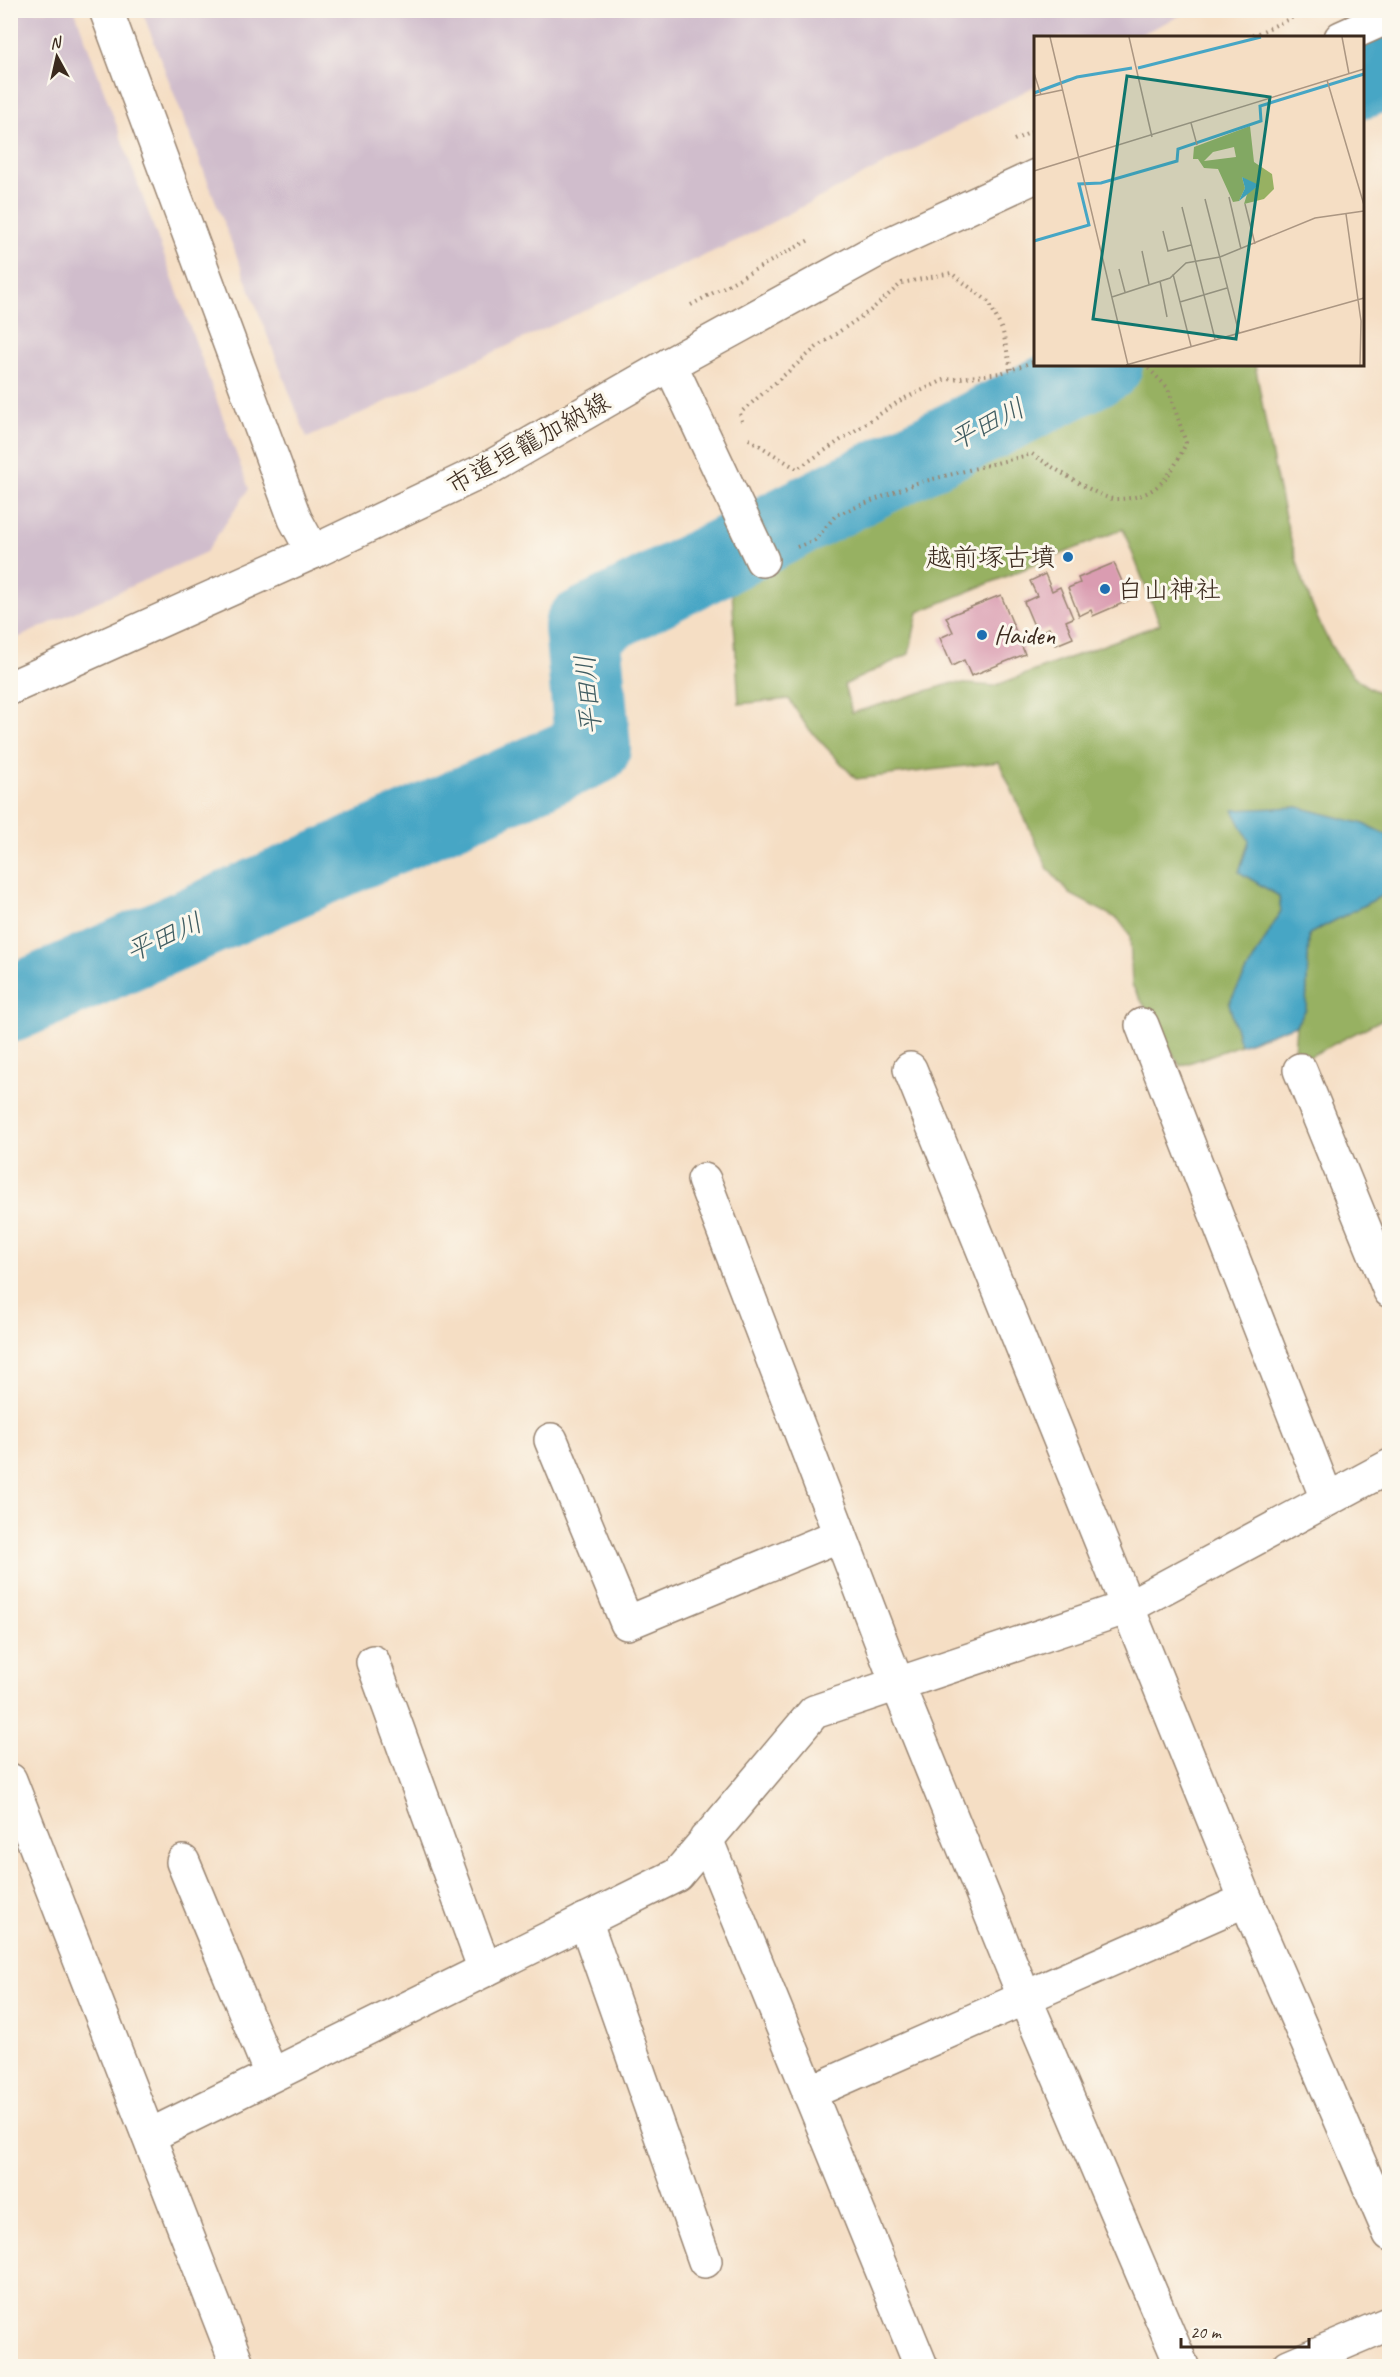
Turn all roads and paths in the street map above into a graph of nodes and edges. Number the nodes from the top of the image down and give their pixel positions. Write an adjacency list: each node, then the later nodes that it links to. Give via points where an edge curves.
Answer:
1 (106, 10): 15 (street, via 291,508)
2 (1309, 10): 4 (path)
3 (1389, 16): 5 (street)
4 (1251, 36)
5 (1345, 36)
6 (1034, 130): 7 (path)
7 (1011, 142)
8 (1034, 176): 12 (street, 市道垣籠加納線, via 885,246)
9 (814, 237): 10 (path)
10 (690, 305)
11 (1034, 361): 14 (path)
12 (670, 364): 15 (street, 市道垣籠加納線, via 489,468); 16 (street)
13 (1146, 366): 16 (path, via 1168,388 1186,443 1174,470 1151,493 1113,500 1032,454 917,483 836,515 815,540)
14 (1011, 370): 14 (path, via 933,385 901,400 797,469 747,438 740,413 802,359 902,283 951,273 989,302 1003,332)
15 (313, 552): 17 (street, 市道垣籠加納線)
16 (762, 560)
17 (10, 688)
18 (1142, 1025): 25 (street)
19 (910, 1069): 27 (street)
20 (1300, 1070): 22 (street)
21 (704, 1180): 26 (street)
22 (1389, 1291)
23 (552, 1440): 26 (street, via 627,1623)
24 (1389, 1466): 25 (street)
25 (1327, 1499): 27 (street)
26 (840, 1535): 29 (street)
27 (1128, 1607): 29 (street); 33 (street)
28 (373, 1662): 35 (street)
29 (897, 1683): 31 (street, via 814,1712); 36 (street)
30 (10, 1780): 39 (street)
31 (706, 1839): 34 (street, via 677,1875); 38 (street)
32 (183, 1862): 37 (street)
33 (1246, 1900): 36 (street); 40 (street)
34 (585, 1920): 35 (street); 41 (street)
35 (485, 1970): 37 (street)
36 (1024, 1996): 38 (street); 45 (street)
37 (271, 2074): 39 (street)
38 (809, 2092): 44 (street)
39 (149, 2136): 43 (street)
40 (1389, 2234)
41 (705, 2261)
42 (1389, 2323): 46 (street)
43 (238, 2367)
44 (921, 2367)
45 (1182, 2367)
46 (1289, 2367)

